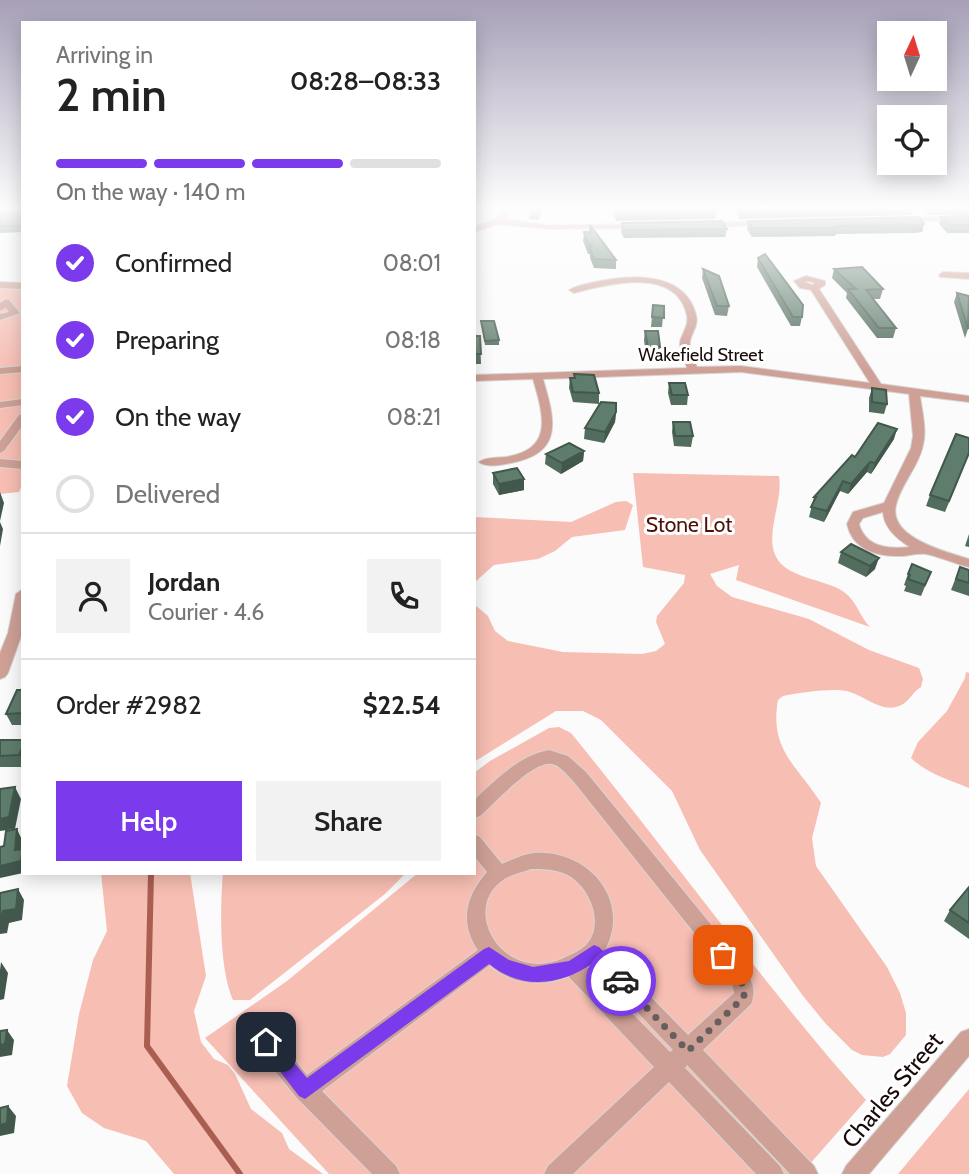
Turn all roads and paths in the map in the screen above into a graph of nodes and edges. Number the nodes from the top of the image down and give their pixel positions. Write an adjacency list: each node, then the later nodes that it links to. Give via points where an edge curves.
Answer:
1 (943, 275): 2 (street)
2 (969, 276)
3 (0, 285): 4 (street)
4 (18, 288): 7 (street)
5 (814, 288): 15 (street)
6 (574, 290): 11 (street, via 632,279 678,292 687,300 693,320 685,345)
7 (2, 301): 8 (street)
8 (19, 313): 9 (street)
9 (0, 317)
10 (21, 369): 12 (street)
11 (693, 370): 13 (street, Wakefield Street); 15 (street, Wakefield Street, via 750,369)
12 (0, 371)
13 (537, 376): 14 (street, Wakefield Street); 23 (street, via 548,420 543,440 518,459)
14 (476, 378)
15 (877, 386): 16 (street, Wakefield Street)
16 (914, 391): 17 (street, Wakefield Street); 25 (street, via 917,448)
17 (969, 399)
18 (21, 402): 19 (street)
19 (0, 405)
20 (21, 420): 21 (street)
21 (0, 449)
22 (0, 463): 24 (street)
23 (485, 463)
24 (21, 465)
25 (889, 506): 26 (street, via 889,516 898,530); 26 (street, via 858,515 853,524 857,536 884,550)
26 (923, 549): 27 (street)
27 (969, 563)
28 (21, 599): 29 (street)
29 (7, 632): 30 (street)
30 (0, 673)
31 (476, 809): 39 (street, via 531,762 542,758 561,760 580,777 738,973 744,987 744,997)
32 (476, 844): 33 (street)
33 (498, 872): 34 (street, via 515,864 551,861 583,875 604,908 603,932); 35 (street, via 487,881 476,907 480,937)
34 (594, 952): 36 (street); 39 (street)
35 (489, 954): 36 (street, via 504,966 533,975); 41 (street)
36 (573, 967): 40 (street)
37 (969, 1040): 46 (street, Charles Street)
38 (266, 1042): 41 (street)
39 (688, 1051): 40 (street); 45 (street)
40 (669, 1066): 43 (street); 44 (street)
41 (305, 1090): 42 (street)
42 (388, 1174)
43 (556, 1174)
44 (772, 1174)
45 (807, 1174)
46 (855, 1174)

